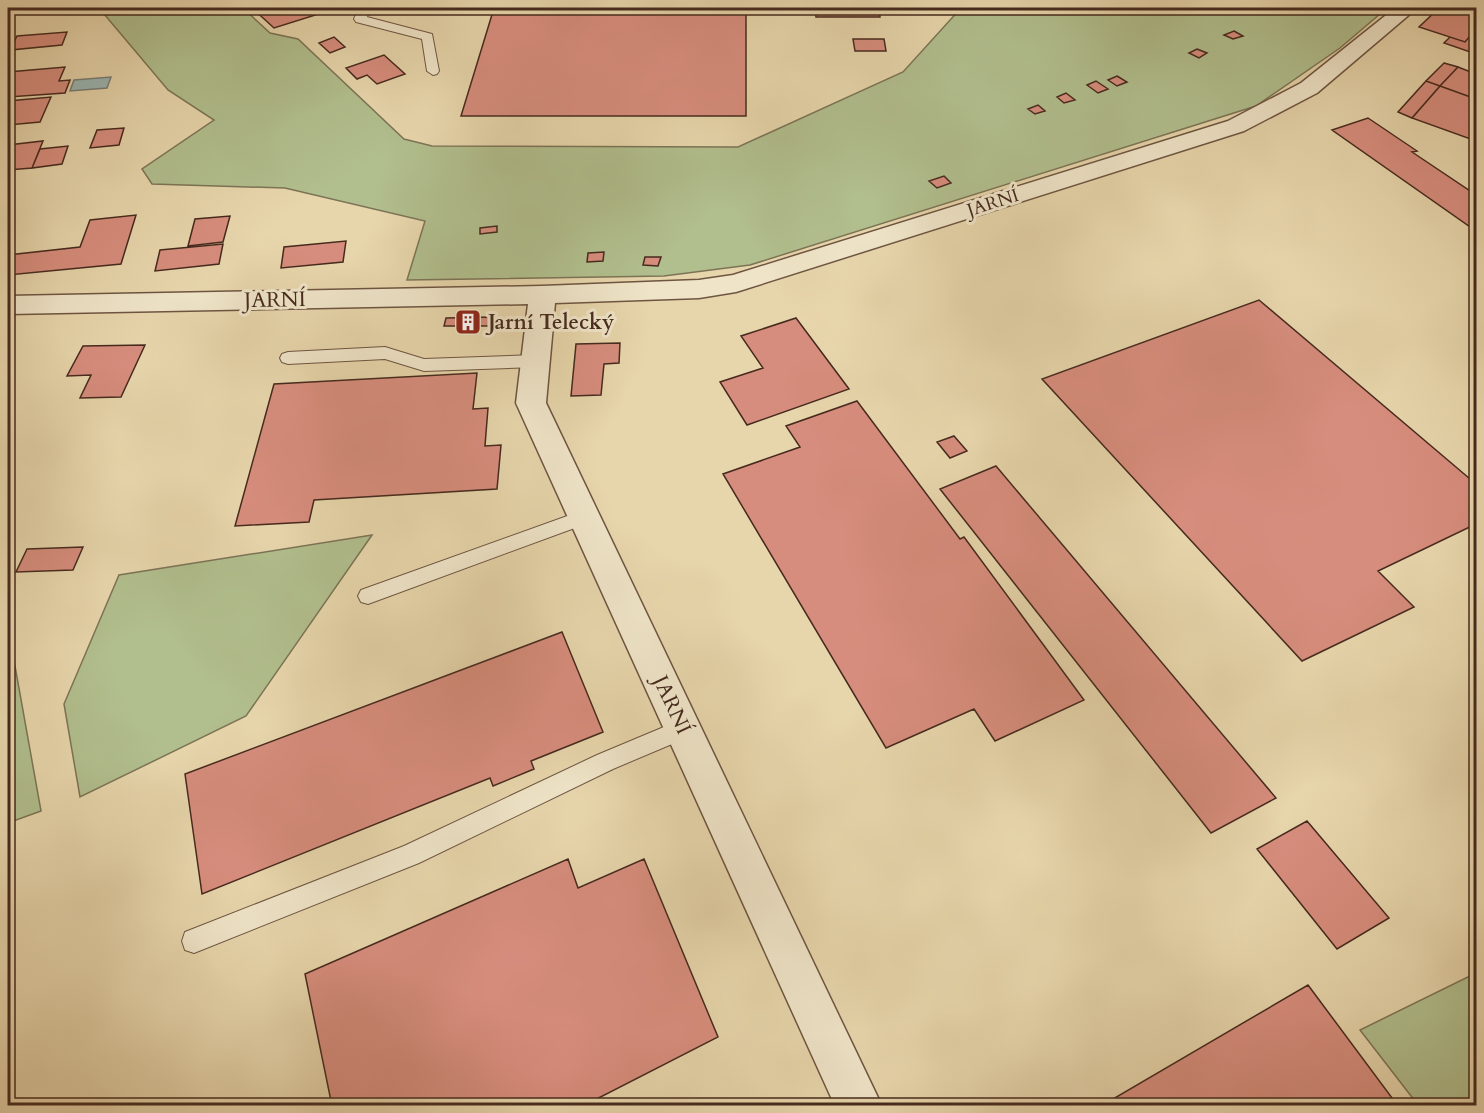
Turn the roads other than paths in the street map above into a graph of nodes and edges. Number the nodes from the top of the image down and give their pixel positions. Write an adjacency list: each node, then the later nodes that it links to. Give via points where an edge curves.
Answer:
1 (364, 8): 3 (lane, via 360,20 428,37)
2 (1407, 8): 4 (street, JARNÍ, via 1309,88 1236,126 736,283 699,289)
3 (433, 71)
4 (542, 295): 5 (street, JARNÍ); 7 (street, JARNÍ)
5 (8, 305)
6 (288, 358): 7 (lane, via 385,353 424,365)
7 (535, 361): 8 (street, JARNÍ, via 531,403)
8 (584, 517): 9 (lane); 10 (street, JARNÍ)
9 (368, 596)
10 (683, 729): 11 (lane, via 411,855); 12 (street, JARNÍ)
11 (194, 941)
12 (859, 1106)

